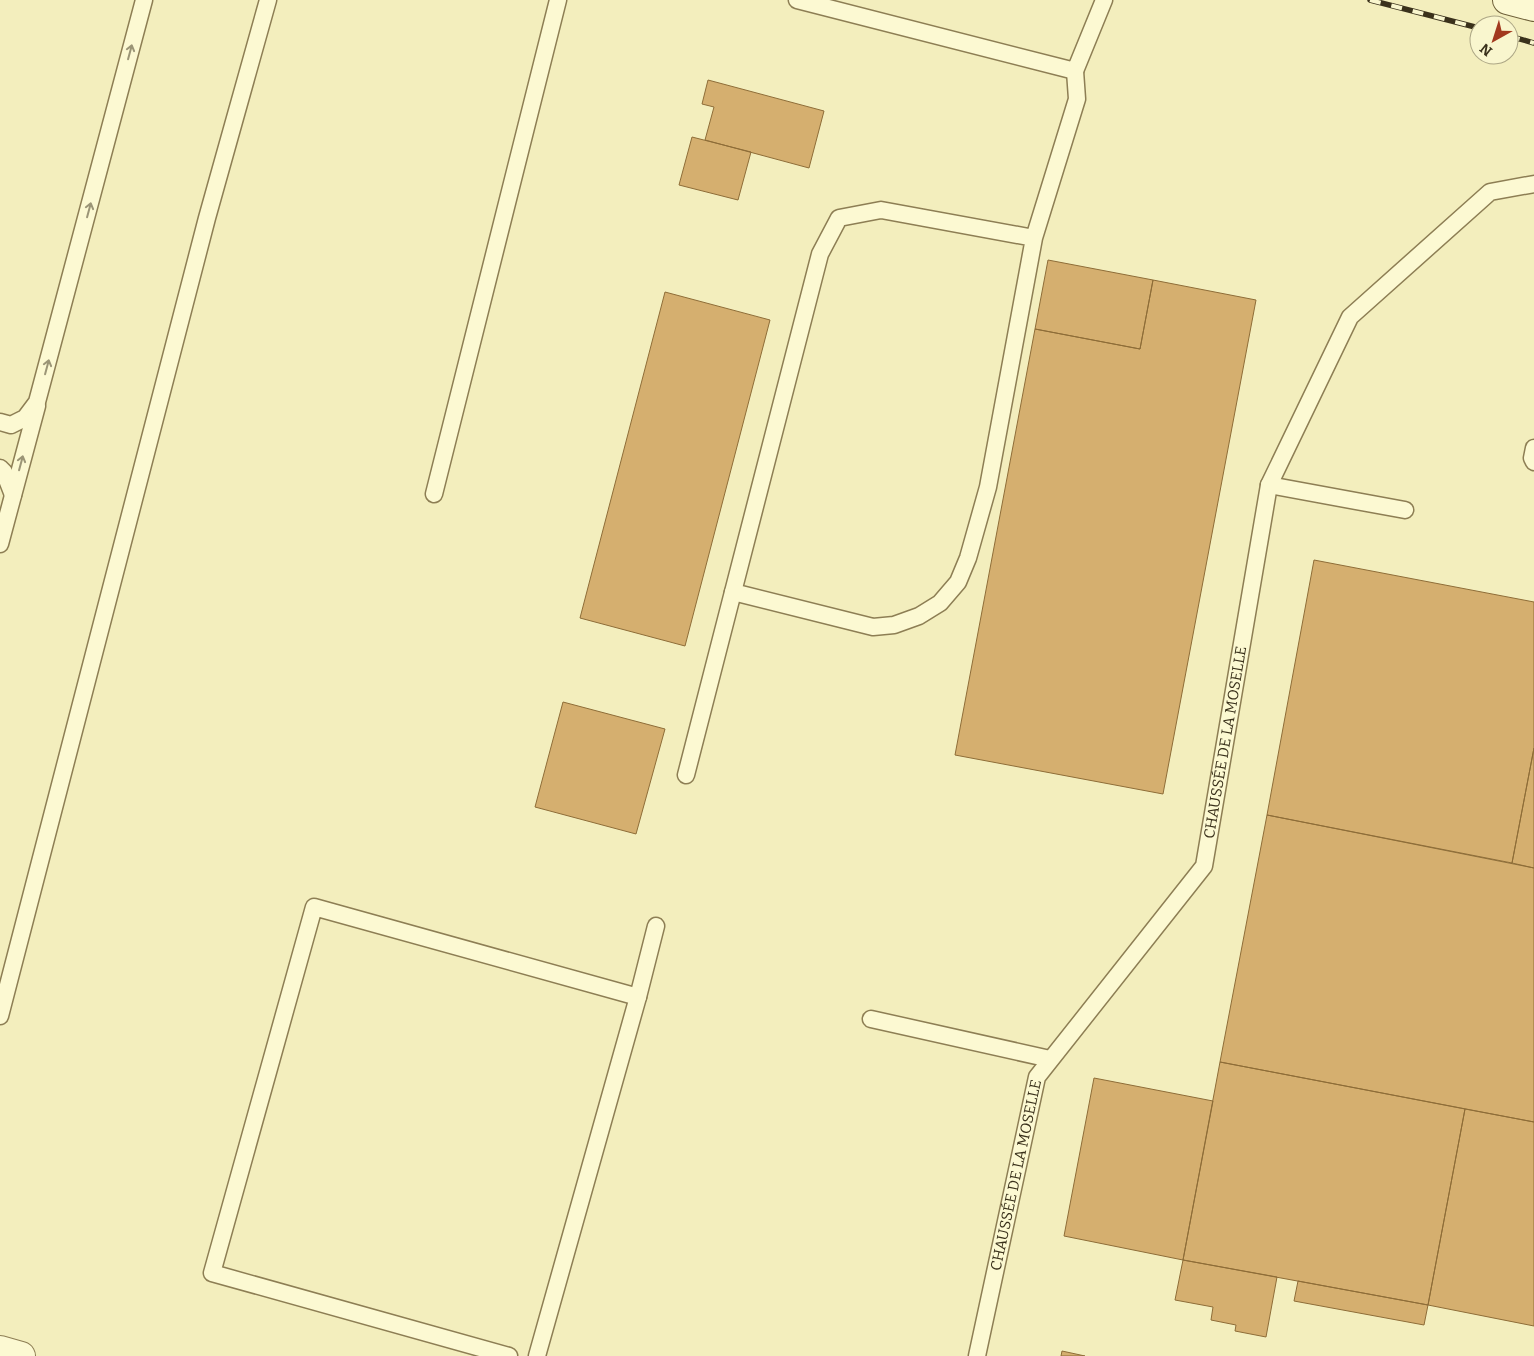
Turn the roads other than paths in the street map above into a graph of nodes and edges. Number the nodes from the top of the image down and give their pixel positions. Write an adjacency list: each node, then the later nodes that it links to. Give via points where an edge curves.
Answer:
1 (144, 0): 11 (lane, one-way to 1)
2 (268, 0): 25 (lane, via 202,237)
3 (558, 0): 17 (lane)
4 (798, 0): 8 (lane)
5 (1104, 0): 8 (lane)
6 (1507, 0): 7 (main road)
7 (1534, 7)
8 (1075, 71): 10 (lane, via 1077,99)
9 (1534, 184): 16 (lane, CHAUSSÉE DE LA MOSELLE, via 1490,192 1350,317)
10 (1034, 238): 21 (lane, via 881,210 839,218 820,254); 21 (lane, via 988,487 958,582 940,603 918,616 894,625 873,627)
11 (37, 402): 12 (lane, via 25,418 11,425); 18 (lane, one-way to 11)
12 (0, 422)
13 (1534, 448): 14 (lane)
14 (1534, 462)
15 (0, 468): 18 (lane)
16 (1269, 485): 19 (lane); 27 (lane, CHAUSSÉE DE LA MOSELLE, via 1204,866)
17 (434, 494)
18 (13, 495): 20 (lane)
19 (1405, 510)
20 (0, 544)
21 (733, 592): 22 (lane)
22 (686, 775)
23 (656, 926): 24 (lane)
24 (638, 997): 30 (lane, via 314,906 212,1273); 31 (lane)
25 (0, 1016)
26 (871, 1019): 27 (lane)
27 (1050, 1060): 32 (lane, CHAUSSÉE DE LA MOSELLE, via 1037,1077)
28 (0, 1350): 29 (main road)
29 (21, 1356)
30 (509, 1356)
31 (537, 1356)
32 (977, 1356)

